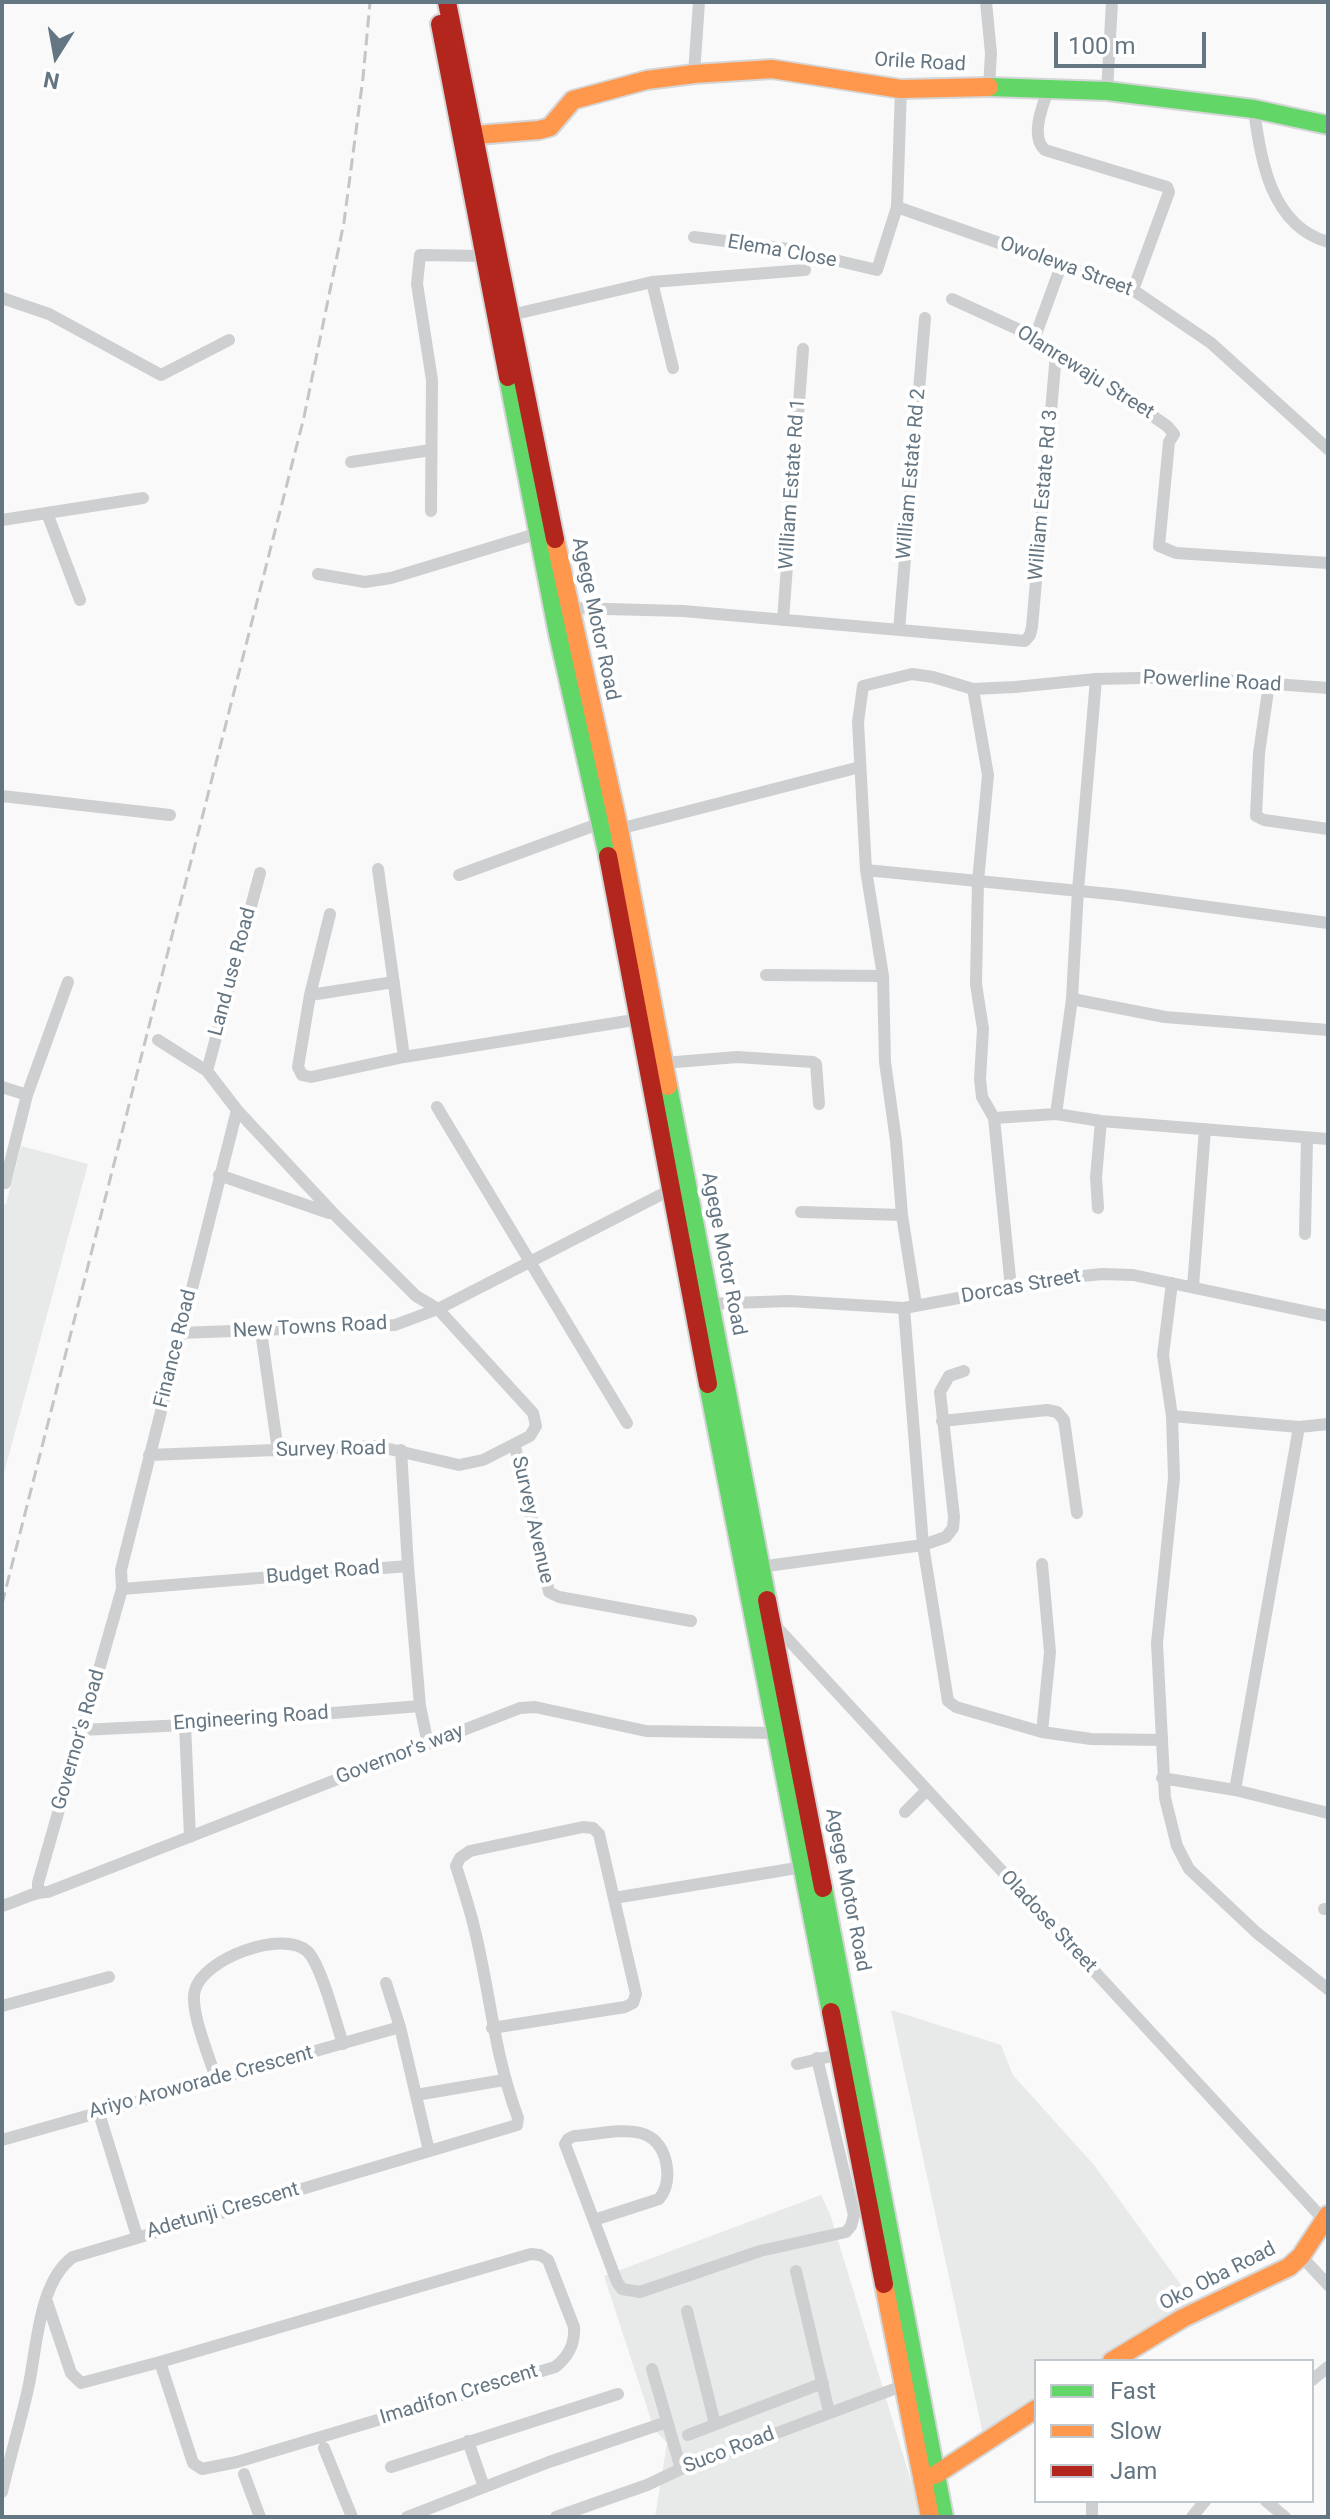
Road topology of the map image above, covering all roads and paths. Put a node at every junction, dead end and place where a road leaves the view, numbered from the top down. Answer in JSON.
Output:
{"nodes":[{"id":1,"x":436,"y":2,"type":"edge"},
{"id":2,"x":447,"y":2,"type":"edge"},
{"id":3,"x":699,"y":2,"type":"edge"},
{"id":4,"x":986,"y":2,"type":"edge"},
{"id":5,"x":1112,"y":2,"type":"edge"},
{"id":6,"x":694,"y":74,"type":"junction"},
{"id":7,"x":989,"y":87,"type":"junction"},
{"id":8,"x":901,"y":89,"type":"junction"},
{"id":9,"x":1048,"y":91,"type":"junction"},
{"id":10,"x":1107,"y":91,"type":"junction"},
{"id":11,"x":1254,"y":109,"type":"junction"},
{"id":12,"x":1328,"y":125,"type":"edge"},
{"id":13,"x":468,"y":136,"type":"junction"},
{"id":14,"x":897,"y":207,"type":"junction"},
{"id":15,"x":694,"y":237,"type":"dead end"},
{"id":16,"x":1328,"y":242,"type":"edge"},
{"id":17,"x":484,"y":256,"type":"junction"},
{"id":18,"x":1062,"y":263,"type":"junction"},
{"id":19,"x":805,"y":270,"type":"dead end"},
{"id":20,"x":652,"y":282,"type":"junction"},
{"id":21,"x":1133,"y":290,"type":"junction"},
{"id":22,"x":2,"y":298,"type":"edge"},
{"id":23,"x":952,"y":299,"type":"dead end"},
{"id":24,"x":511,"y":315,"type":"junction"},
{"id":25,"x":925,"y":318,"type":"dead end"},
{"id":26,"x":1035,"y":337,"type":"junction"},
{"id":27,"x":229,"y":340,"type":"dead end"},
{"id":28,"x":803,"y":349,"type":"dead end"},
{"id":29,"x":1056,"y":354,"type":"junction"},
{"id":30,"x":673,"y":368,"type":"dead end"},
{"id":31,"x":1328,"y":449,"type":"edge"},
{"id":32,"x":431,"y":450,"type":"junction"},
{"id":33,"x":351,"y":462,"type":"dead end"},
{"id":34,"x":143,"y":498,"type":"dead end"},
{"id":35,"x":431,"y":511,"type":"dead end"},
{"id":36,"x":47,"y":513,"type":"junction"},
{"id":37,"x":2,"y":520,"type":"edge"},
{"id":38,"x":539,"y":533,"type":"junction"},
{"id":39,"x":1328,"y":563,"type":"edge"},
{"id":40,"x":318,"y":574,"type":"dead end"},
{"id":41,"x":80,"y":600,"type":"dead end"},
{"id":42,"x":569,"y":608,"type":"junction"},
{"id":43,"x":783,"y":620,"type":"junction"},
{"id":44,"x":899,"y":630,"type":"junction"},
{"id":45,"x":1096,"y":679,"type":"junction"},
{"id":46,"x":1269,"y":684,"type":"junction"},
{"id":47,"x":1328,"y":688,"type":"edge"},
{"id":48,"x":973,"y":689,"type":"junction"},
{"id":49,"x":860,"y":767,"type":"junction"},
{"id":50,"x":2,"y":796,"type":"edge"},
{"id":51,"x":170,"y":815,"type":"dead end"},
{"id":52,"x":610,"y":826,"type":"junction"},
{"id":53,"x":1328,"y":829,"type":"edge"},
{"id":54,"x":378,"y":869,"type":"dead end"},
{"id":55,"x":866,"y":870,"type":"junction"},
{"id":56,"x":260,"y":873,"type":"dead end"},
{"id":57,"x":459,"y":875,"type":"dead end"},
{"id":58,"x":978,"y":881,"type":"junction"},
{"id":59,"x":1078,"y":890,"type":"junction"},
{"id":60,"x":330,"y":914,"type":"dead end"},
{"id":61,"x":1328,"y":923,"type":"edge"},
{"id":62,"x":635,"y":959,"type":"junction"},
{"id":63,"x":766,"y":975,"type":"dead end"},
{"id":64,"x":883,"y":976,"type":"junction"},
{"id":65,"x":68,"y":982,"type":"dead end"},
{"id":66,"x":394,"y":982,"type":"junction"},
{"id":67,"x":310,"y":995,"type":"junction"},
{"id":68,"x":1072,"y":999,"type":"junction"},
{"id":69,"x":640,"y":1019,"type":"junction"},
{"id":70,"x":1328,"y":1030,"type":"edge"},
{"id":71,"x":158,"y":1040,"type":"dead end"},
{"id":72,"x":404,"y":1057,"type":"junction"},
{"id":73,"x":664,"y":1063,"type":"junction"},
{"id":74,"x":207,"y":1071,"type":"junction"},
{"id":75,"x":2,"y":1087,"type":"edge"},
{"id":76,"x":27,"y":1095,"type":"junction"},
{"id":77,"x":819,"y":1104,"type":"dead end"},
{"id":78,"x":437,"y":1107,"type":"dead end"},
{"id":79,"x":237,"y":1110,"type":"junction"},
{"id":80,"x":1056,"y":1114,"type":"junction"},
{"id":81,"x":994,"y":1118,"type":"junction"},
{"id":82,"x":1101,"y":1121,"type":"junction"},
{"id":83,"x":1205,"y":1129,"type":"junction"},
{"id":84,"x":1307,"y":1138,"type":"junction"},
{"id":85,"x":1328,"y":1139,"type":"edge"},
{"id":86,"x":219,"y":1175,"type":"junction"},
{"id":87,"x":5,"y":1183,"type":"dead end"},
{"id":88,"x":672,"y":1189,"type":"junction"},
{"id":89,"x":1098,"y":1208,"type":"dead end"},
{"id":90,"x":801,"y":1212,"type":"dead end"},
{"id":91,"x":902,"y":1215,"type":"junction"},
{"id":92,"x":336,"y":1216,"type":"junction"},
{"id":93,"x":1305,"y":1234,"type":"dead end"},
{"id":94,"x":529,"y":1263,"type":"junction"},
{"id":95,"x":1172,"y":1283,"type":"junction"},
{"id":96,"x":1193,"y":1287,"type":"junction"},
{"id":97,"x":1011,"y":1288,"type":"junction"},
{"id":98,"x":702,"y":1304,"type":"junction"},
{"id":99,"x":910,"y":1307,"type":"junction"},
{"id":100,"x":438,"y":1309,"type":"junction"},
{"id":101,"x":1328,"y":1316,"type":"edge"},
{"id":102,"x":261,"y":1331,"type":"junction"},
{"id":103,"x":179,"y":1333,"type":"junction"},
{"id":104,"x":964,"y":1371,"type":"dead end"},
{"id":105,"x":1172,"y":1416,"type":"junction"},
{"id":106,"x":942,"y":1421,"type":"junction"},
{"id":107,"x":627,"y":1423,"type":"dead end"},
{"id":108,"x":1328,"y":1424,"type":"edge"},
{"id":109,"x":1299,"y":1427,"type":"junction"},
{"id":110,"x":515,"y":1446,"type":"junction"},
{"id":111,"x":401,"y":1450,"type":"junction"},
{"id":112,"x":278,"y":1451,"type":"junction"},
{"id":113,"x":149,"y":1455,"type":"junction"},
{"id":114,"x":1077,"y":1513,"type":"dead end"},
{"id":115,"x":923,"y":1545,"type":"junction"},
{"id":116,"x":1042,"y":1564,"type":"dead end"},
{"id":117,"x":408,"y":1566,"type":"junction"},
{"id":118,"x":759,"y":1567,"type":"junction"},
{"id":119,"x":122,"y":1589,"type":"junction"},
{"id":120,"x":691,"y":1621,"type":"dead end"},
{"id":121,"x":764,"y":1622,"type":"junction"},
{"id":122,"x":420,"y":1706,"type":"junction"},
{"id":123,"x":185,"y":1725,"type":"junction"},
{"id":124,"x":81,"y":1730,"type":"junction"},
{"id":125,"x":1042,"y":1732,"type":"junction"},
{"id":126,"x":777,"y":1733,"type":"junction"},
{"id":127,"x":1162,"y":1740,"type":"junction"},
{"id":128,"x":428,"y":1744,"type":"junction"},
{"id":129,"x":1162,"y":1778,"type":"junction"},
{"id":130,"x":1235,"y":1790,"type":"junction"},
{"id":131,"x":926,"y":1791,"type":"junction"},
{"id":132,"x":905,"y":1812,"type":"dead end"},
{"id":133,"x":1328,"y":1813,"type":"edge"},
{"id":134,"x":190,"y":1837,"type":"junction"},
{"id":135,"x":803,"y":1867,"type":"junction"},
{"id":136,"x":38,"y":1892,"type":"junction"},
{"id":137,"x":614,"y":1898,"type":"junction"},
{"id":138,"x":2,"y":1906,"type":"edge"},
{"id":139,"x":109,"y":1977,"type":"dead end"},
{"id":140,"x":386,"y":1983,"type":"dead end"},
{"id":141,"x":1328,"y":1989,"type":"edge"},
{"id":142,"x":2,"y":2006,"type":"edge"},
{"id":143,"x":400,"y":2027,"type":"junction"},
{"id":144,"x":492,"y":2028,"type":"junction"},
{"id":145,"x":343,"y":2044,"type":"junction"},
{"id":146,"x":848,"y":2052,"type":"junction"},
{"id":147,"x":817,"y":2058,"type":"junction"},
{"id":148,"x":797,"y":2064,"type":"dead end"},
{"id":149,"x":216,"y":2079,"type":"junction"},
{"id":150,"x":504,"y":2080,"type":"junction"},
{"id":151,"x":416,"y":2095,"type":"junction"},
{"id":152,"x":98,"y":2110,"type":"junction"},
{"id":153,"x":2,"y":2140,"type":"edge"},
{"id":154,"x":429,"y":2151,"type":"junction"},
{"id":155,"x":1326,"y":2217,"type":"edge"},
{"id":156,"x":594,"y":2220,"type":"junction"},
{"id":157,"x":137,"y":2236,"type":"junction"},
{"id":158,"x":1301,"y":2256,"type":"junction"},
{"id":159,"x":796,"y":2271,"type":"dead end"},
{"id":160,"x":1328,"y":2285,"type":"edge"},
{"id":161,"x":46,"y":2299,"type":"junction"},
{"id":162,"x":687,"y":2311,"type":"dead end"},
{"id":163,"x":1118,"y":2359,"type":"edge"},
{"id":164,"x":160,"y":2362,"type":"junction"},
{"id":165,"x":652,"y":2369,"type":"dead end"},
{"id":166,"x":823,"y":2383,"type":"junction"},
{"id":167,"x":902,"y":2386,"type":"junction"},
{"id":168,"x":618,"y":2394,"type":"dead end"},
{"id":169,"x":1034,"y":2410,"type":"edge"},
{"id":170,"x":829,"y":2412,"type":"junction"},
{"id":171,"x":667,"y":2422,"type":"junction"},
{"id":172,"x":715,"y":2424,"type":"junction"},
{"id":173,"x":688,"y":2435,"type":"dead end"},
{"id":174,"x":468,"y":2441,"type":"junction"},
{"id":175,"x":324,"y":2448,"type":"dead end"},
{"id":176,"x":6,"y":2454,"type":"edge"},
{"id":177,"x":391,"y":2467,"type":"dead end"},
{"id":178,"x":681,"y":2469,"type":"junction"},
{"id":179,"x":244,"y":2474,"type":"dead end"},
{"id":180,"x":935,"y":2475,"type":"junction"},
{"id":181,"x":484,"y":2487,"type":"junction"},
{"id":182,"x":2,"y":2492,"type":"edge"},
{"id":183,"x":1268,"y":2503,"type":"edge"},
{"id":184,"x":260,"y":2517,"type":"edge"},
{"id":185,"x":352,"y":2517,"type":"edge"},
{"id":186,"x":407,"y":2517,"type":"edge"},
{"id":187,"x":556,"y":2517,"type":"edge"},
{"id":188,"x":930,"y":2517,"type":"edge"},
{"id":189,"x":944,"y":2517,"type":"edge"},
{"id":190,"x":1285,"y":2517,"type":"edge"}],
"edges":[{"from":1,"to":13,"type":"main road","name":"Agege Motor Road"},
{"from":2,"to":13,"type":"main road","name":"Agege Motor Road"},
{"from":3,"to":6,"type":"street"},
{"from":4,"to":7,"type":"street"},
{"from":5,"to":10,"type":"street"},
{"from":6,"to":8,"type":"main road","name":"Orile Road"},
{"from":6,"to":13,"type":"main road","name":"Orile Road"},
{"from":7,"to":8,"type":"main road","name":"Orile Road"},
{"from":7,"to":9,"type":"main road","name":"Orile Road"},
{"from":8,"to":14,"type":"street"},
{"from":9,"to":10,"type":"main road","name":"Orile Road"},
{"from":9,"to":21,"type":"street"},
{"from":10,"to":11,"type":"main road","name":"Orile Road"},
{"from":11,"to":12,"type":"main road","name":"Orile Road"},
{"from":11,"to":16,"type":"street"},
{"from":13,"to":17,"type":"main road","name":"Agege Motor Road"},
{"from":13,"to":24,"type":"main road","name":"Agege Motor Road"},
{"from":14,"to":15,"type":"street","name":"Elema Close"},
{"from":14,"to":18,"type":"street","name":"Owolewa Street"},
{"from":17,"to":32,"type":"street"},
{"from":17,"to":38,"type":"main road","name":"Agege Motor Road"},
{"from":18,"to":21,"type":"street","name":"Owolewa Street"},
{"from":18,"to":26,"type":"street"},
{"from":19,"to":20,"type":"street"},
{"from":20,"to":24,"type":"street"},
{"from":20,"to":30,"type":"street"},
{"from":21,"to":31,"type":"street","name":"Owolewa Street"},
{"from":22,"to":27,"type":"street"},
{"from":23,"to":26,"type":"street","name":"Olanrewaju Street"},
{"from":24,"to":42,"type":"main road","name":"Agege Motor Road"},
{"from":25,"to":44,"type":"street","name":"William Estate Rd 2"},
{"from":26,"to":29,"type":"street","name":"Olanrewaju Street"},
{"from":28,"to":43,"type":"street","name":"William Estate Rd 1"},
{"from":29,"to":39,"type":"street","name":"Olanrewaju Street"},
{"from":29,"to":44,"type":"street","name":"William Estate Rd 3"},
{"from":32,"to":33,"type":"street"},
{"from":32,"to":35,"type":"street"},
{"from":34,"to":36,"type":"street"},
{"from":36,"to":37,"type":"street"},
{"from":36,"to":41,"type":"street"},
{"from":38,"to":40,"type":"street"},
{"from":38,"to":52,"type":"main road","name":"Agege Motor Road"},
{"from":42,"to":43,"type":"street"},
{"from":42,"to":52,"type":"main road","name":"Agege Motor Road"},
{"from":43,"to":44,"type":"street"},
{"from":45,"to":46,"type":"street","name":"Powerline Road"},
{"from":45,"to":48,"type":"street","name":"Powerline Road"},
{"from":45,"to":59,"type":"street"},
{"from":46,"to":47,"type":"street","name":"Powerline Road"},
{"from":46,"to":53,"type":"street"},
{"from":48,"to":49,"type":"street","name":"Powerline Road"},
{"from":48,"to":58,"type":"street"},
{"from":49,"to":52,"type":"street"},
{"from":49,"to":55,"type":"street"},
{"from":50,"to":51,"type":"street"},
{"from":52,"to":57,"type":"street"},
{"from":52,"to":62,"type":"main road","name":"Agege Motor Road"},
{"from":54,"to":66,"type":"street"},
{"from":55,"to":58,"type":"street"},
{"from":55,"to":64,"type":"street"},
{"from":56,"to":74,"type":"street","name":"Land use Road"},
{"from":58,"to":59,"type":"street"},
{"from":58,"to":81,"type":"street"},
{"from":59,"to":61,"type":"street"},
{"from":59,"to":68,"type":"street"},
{"from":60,"to":67,"type":"street"},
{"from":62,"to":69,"type":"main road","name":"Agege Motor Road"},
{"from":62,"to":73,"type":"main road","name":"Agege Motor Road"},
{"from":63,"to":64,"type":"street"},
{"from":64,"to":91,"type":"street"},
{"from":65,"to":76,"type":"street"},
{"from":66,"to":67,"type":"street"},
{"from":66,"to":72,"type":"street"},
{"from":67,"to":72,"type":"street"},
{"from":68,"to":70,"type":"street"},
{"from":68,"to":80,"type":"street"},
{"from":69,"to":72,"type":"street"},
{"from":69,"to":88,"type":"main road","name":"Agege Motor Road"},
{"from":71,"to":74,"type":"street"},
{"from":73,"to":77,"type":"street"},
{"from":73,"to":98,"type":"main road","name":"Agege Motor Road"},
{"from":74,"to":79,"type":"street"},
{"from":75,"to":76,"type":"street"},
{"from":76,"to":87,"type":"street"},
{"from":78,"to":94,"type":"street"},
{"from":79,"to":86,"type":"street","name":"Finance Road"},
{"from":79,"to":92,"type":"street"},
{"from":80,"to":81,"type":"street"},
{"from":80,"to":82,"type":"street"},
{"from":81,"to":97,"type":"street"},
{"from":82,"to":83,"type":"street"},
{"from":82,"to":89,"type":"street"},
{"from":83,"to":84,"type":"street"},
{"from":83,"to":96,"type":"street"},
{"from":84,"to":85,"type":"street"},
{"from":84,"to":93,"type":"street"},
{"from":86,"to":92,"type":"street"},
{"from":86,"to":103,"type":"street","name":"Finance Road"},
{"from":88,"to":94,"type":"street","name":"New Towns Road"},
{"from":88,"to":98,"type":"main road","name":"Agege Motor Road"},
{"from":90,"to":91,"type":"street"},
{"from":91,"to":99,"type":"street"},
{"from":92,"to":100,"type":"street"},
{"from":94,"to":100,"type":"street","name":"New Towns Road"},
{"from":94,"to":107,"type":"street"},
{"from":95,"to":96,"type":"street","name":"Dorcas Street"},
{"from":95,"to":97,"type":"street","name":"Dorcas Street"},
{"from":95,"to":105,"type":"street"},
{"from":96,"to":101,"type":"street","name":"Dorcas Street"},
{"from":97,"to":99,"type":"street","name":"Dorcas Street"},
{"from":98,"to":99,"type":"street","name":"Dorcas Street"},
{"from":98,"to":118,"type":"main road","name":"Agege Motor Road"},
{"from":98,"to":121,"type":"main road","name":"Agege Motor Road"},
{"from":99,"to":115,"type":"street"},
{"from":100,"to":102,"type":"street","name":"New Towns Road"},
{"from":100,"to":110,"type":"street"},
{"from":102,"to":103,"type":"street","name":"New Towns Road"},
{"from":102,"to":112,"type":"street"},
{"from":103,"to":113,"type":"street","name":"Finance Road"},
{"from":104,"to":106,"type":"street"},
{"from":105,"to":109,"type":"street"},
{"from":105,"to":127,"type":"street"},
{"from":106,"to":114,"type":"street"},
{"from":106,"to":115,"type":"street"},
{"from":108,"to":109,"type":"street"},
{"from":109,"to":130,"type":"street"},
{"from":110,"to":111,"type":"street","name":"Survey Road"},
{"from":110,"to":120,"type":"street","name":"Survey Avenue"},
{"from":111,"to":112,"type":"street","name":"Survey Road"},
{"from":111,"to":117,"type":"street","name":"Budget Road"},
{"from":112,"to":113,"type":"street","name":"Survey Road"},
{"from":113,"to":119,"type":"street","name":"Finance Road"},
{"from":115,"to":118,"type":"street"},
{"from":115,"to":125,"type":"street"},
{"from":116,"to":125,"type":"street"},
{"from":117,"to":119,"type":"street","name":"Budget Road"},
{"from":117,"to":122,"type":"street"},
{"from":118,"to":121,"type":"main road","name":"Agege Motor Road"},
{"from":119,"to":124,"type":"street","name":"Governor's Road"},
{"from":121,"to":126,"type":"main road","name":"Agege Motor Road"},
{"from":121,"to":131,"type":"street","name":"Oladose Street"},
{"from":121,"to":146,"type":"main road","name":"Agege Motor Road"},
{"from":122,"to":123,"type":"street","name":"Engineering Road"},
{"from":122,"to":128,"type":"street"},
{"from":123,"to":124,"type":"street","name":"Engineering Road"},
{"from":123,"to":134,"type":"street"},
{"from":124,"to":136,"type":"street","name":"Governor's Road"},
{"from":125,"to":127,"type":"street"},
{"from":126,"to":128,"type":"street","name":"Governor's way"},
{"from":126,"to":135,"type":"main road","name":"Agege Motor Road"},
{"from":127,"to":129,"type":"street"},
{"from":128,"to":134,"type":"street","name":"Governor's way"},
{"from":129,"to":130,"type":"street"},
{"from":129,"to":141,"type":"street"},
{"from":130,"to":133,"type":"street"},
{"from":131,"to":132,"type":"street"},
{"from":131,"to":155,"type":"street","name":"Oladose Street"},
{"from":134,"to":136,"type":"street","name":"Governor's way"},
{"from":135,"to":137,"type":"street"},
{"from":135,"to":146,"type":"main road","name":"Agege Motor Road"},
{"from":136,"to":138,"type":"street","name":"Governor's way"},
{"from":137,"to":144,"type":"street","name":"Adetunji Crescent"},
{"from":137,"to":144,"type":"street","name":"Adetunji Crescent"},
{"from":139,"to":142,"type":"street"},
{"from":140,"to":143,"type":"street"},
{"from":143,"to":145,"type":"street","name":"Ariyo Aroworade Crescent"},
{"from":143,"to":151,"type":"street"},
{"from":144,"to":150,"type":"street","name":"Adetunji Crescent"},
{"from":145,"to":149,"type":"street","name":"Ariyo Aroworade Crescent"},
{"from":145,"to":149,"type":"street"},
{"from":146,"to":147,"type":"street"},
{"from":146,"to":167,"type":"main road","name":"Agege Motor Road"},
{"from":146,"to":180,"type":"main road","name":"Agege Motor Road"},
{"from":147,"to":148,"type":"street"},
{"from":147,"to":156,"type":"street"},
{"from":149,"to":152,"type":"street","name":"Ariyo Aroworade Crescent"},
{"from":150,"to":151,"type":"street"},
{"from":150,"to":154,"type":"street","name":"Adetunji Crescent"},
{"from":151,"to":154,"type":"street"},
{"from":152,"to":153,"type":"street","name":"Ariyo Aroworade Crescent"},
{"from":152,"to":157,"type":"street"},
{"from":154,"to":157,"type":"street","name":"Adetunji Crescent"},
{"from":155,"to":158,"type":"main road","name":"Oko Oba Road"},
{"from":156,"to":156,"type":"street"},
{"from":157,"to":161,"type":"street","name":"Adetunji Crescent"},
{"from":158,"to":160,"type":"street"},
{"from":158,"to":163,"type":"main road","name":"Oko Oba Road"},
{"from":159,"to":166,"type":"street"},
{"from":161,"to":164,"type":"street","name":"Imadifon Crescent"},
{"from":161,"to":176,"type":"street","name":"Adetunji Crescent"},
{"from":162,"to":172,"type":"street"},
{"from":164,"to":164,"type":"street","name":"Imadifon Crescent"},
{"from":165,"to":171,"type":"street"},
{"from":166,"to":170,"type":"street"},
{"from":166,"to":172,"type":"street"},
{"from":167,"to":170,"type":"street","name":"Suco Road"},
{"from":167,"to":188,"type":"main road","name":"Agege Motor Road"},
{"from":168,"to":174,"type":"street"},
{"from":169,"to":180,"type":"main road"},
{"from":170,"to":178,"type":"street","name":"Suco Road"},
{"from":171,"to":178,"type":"street"},
{"from":171,"to":181,"type":"street"},
{"from":172,"to":173,"type":"street"},
{"from":174,"to":177,"type":"street"},
{"from":174,"to":181,"type":"street"},
{"from":175,"to":185,"type":"street"},
{"from":176,"to":182,"type":"street","name":"Adetunji Crescent"},
{"from":178,"to":187,"type":"street","name":"Suco Road"},
{"from":179,"to":184,"type":"street"},
{"from":180,"to":189,"type":"main road","name":"Agege Motor Road"},
{"from":181,"to":186,"type":"street"},
{"from":183,"to":190,"type":"street"}]}
